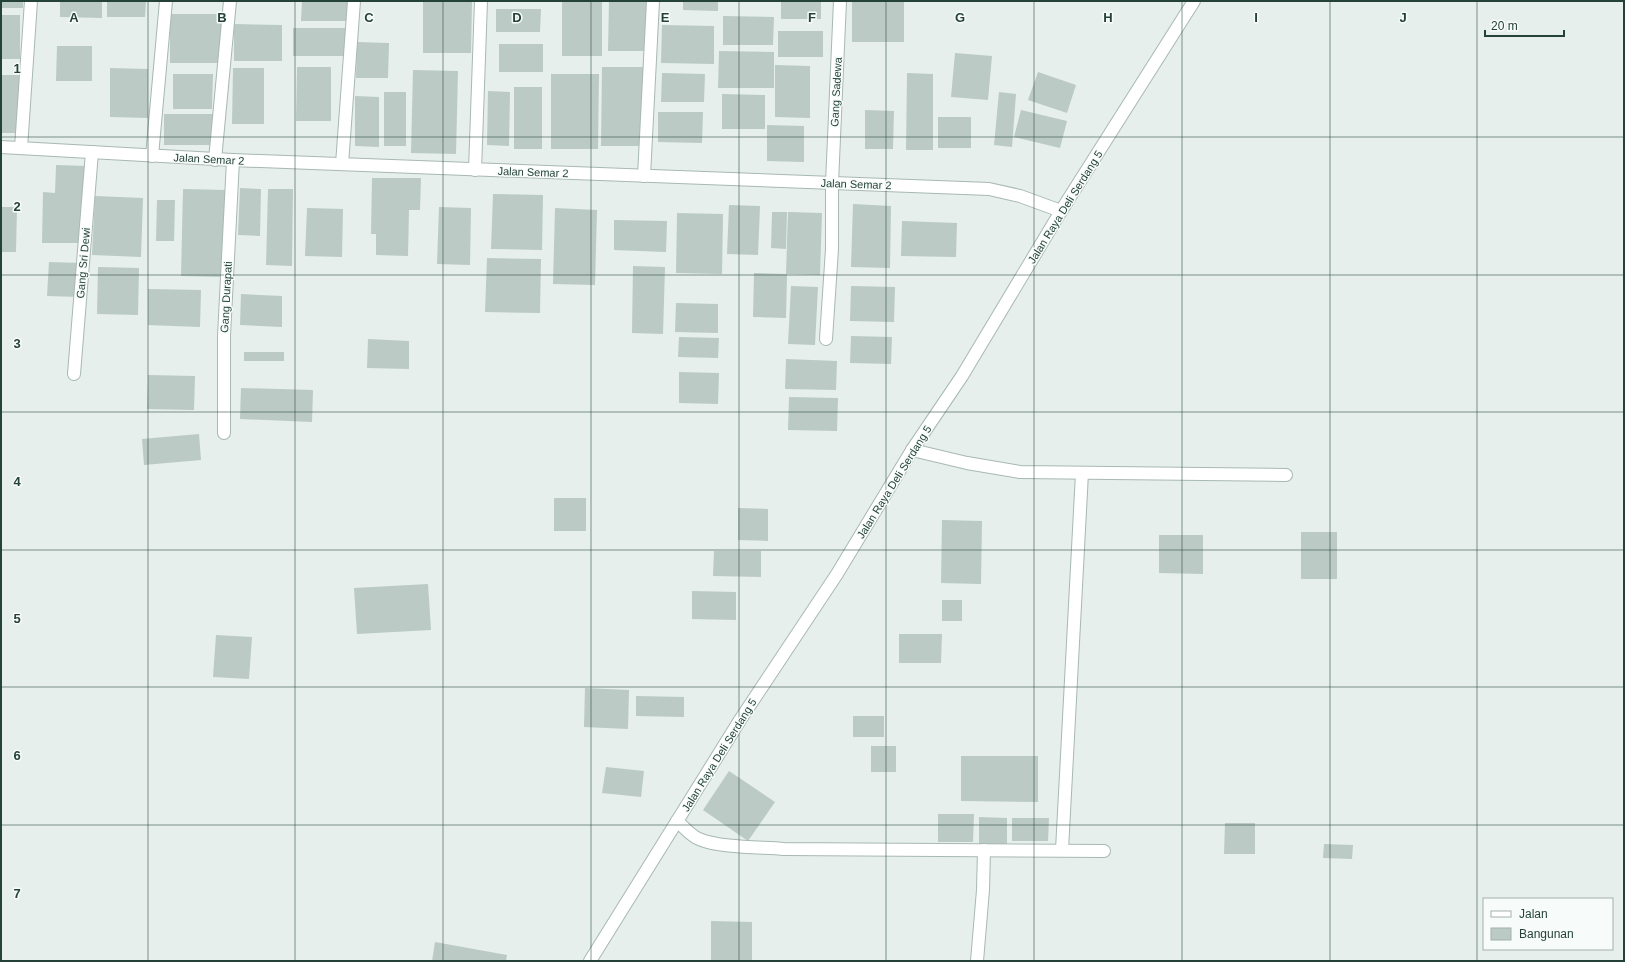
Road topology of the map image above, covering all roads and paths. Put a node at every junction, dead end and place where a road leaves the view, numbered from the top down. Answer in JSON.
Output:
{"nodes":[{"id":1,"x":31,"y":1,"type":"edge"},
{"id":2,"x":166,"y":1,"type":"edge"},
{"id":3,"x":230,"y":1,"type":"edge"},
{"id":4,"x":354,"y":1,"type":"edge"},
{"id":5,"x":481,"y":1,"type":"edge"},
{"id":6,"x":653,"y":1,"type":"edge"},
{"id":7,"x":840,"y":1,"type":"edge"},
{"id":8,"x":1194,"y":1,"type":"edge"},
{"id":9,"x":1,"y":147,"type":"edge"},
{"id":10,"x":22,"y":148,"type":"junction"},
{"id":11,"x":92,"y":152,"type":"junction"},
{"id":12,"x":152,"y":156,"type":"junction"},
{"id":13,"x":215,"y":160,"type":"junction"},
{"id":14,"x":233,"y":160,"type":"junction"},
{"id":15,"x":342,"y":164,"type":"junction"},
{"id":16,"x":475,"y":170,"type":"junction"},
{"id":17,"x":644,"y":176,"type":"junction"},
{"id":18,"x":832,"y":183,"type":"junction"},
{"id":19,"x":1058,"y":209,"type":"junction"},
{"id":20,"x":826,"y":339,"type":"dead end"},
{"id":21,"x":74,"y":374,"type":"dead end"},
{"id":22,"x":224,"y":433,"type":"dead end"},
{"id":23,"x":912,"y":450,"type":"junction"},
{"id":24,"x":1082,"y":473,"type":"junction"},
{"id":25,"x":1286,"y":475,"type":"dead end"},
{"id":26,"x":677,"y":821,"type":"junction"},
{"id":27,"x":984,"y":850,"type":"junction"},
{"id":28,"x":1062,"y":850,"type":"junction"},
{"id":29,"x":1104,"y":851,"type":"dead end"},
{"id":30,"x":590,"y":961,"type":"edge"},
{"id":31,"x":977,"y":961,"type":"edge"}],
"edges":[{"from":1,"to":10,"type":"street"},
{"from":2,"to":12,"type":"street"},
{"from":3,"to":13,"type":"street"},
{"from":4,"to":15,"type":"street"},
{"from":5,"to":16,"type":"street"},
{"from":6,"to":17,"type":"street"},
{"from":7,"to":18,"type":"street","name":"Gang Sadewa"},
{"from":8,"to":19,"type":"street","name":"Jalan Raya Deli Serdang 5"},
{"from":9,"to":10,"type":"street","name":"Jalan Semar 2"},
{"from":10,"to":11,"type":"street","name":"Jalan Semar 2"},
{"from":11,"to":12,"type":"street","name":"Jalan Semar 2"},
{"from":11,"to":21,"type":"street","name":"Gang Sri Dewi"},
{"from":12,"to":13,"type":"street","name":"Jalan Semar 2"},
{"from":13,"to":14,"type":"street","name":"Jalan Semar 2"},
{"from":14,"to":15,"type":"street","name":"Jalan Semar 2"},
{"from":14,"to":22,"type":"street","name":"Gang Durapati"},
{"from":15,"to":16,"type":"street","name":"Jalan Semar 2"},
{"from":16,"to":17,"type":"street","name":"Jalan Semar 2"},
{"from":17,"to":18,"type":"street","name":"Jalan Semar 2"},
{"from":18,"to":19,"type":"street","name":"Jalan Semar 2"},
{"from":18,"to":20,"type":"street","name":"Gang Sadewa"},
{"from":19,"to":23,"type":"street","name":"Jalan Raya Deli Serdang 5"},
{"from":23,"to":24,"type":"street"},
{"from":23,"to":26,"type":"street","name":"Jalan Raya Deli Serdang 5"},
{"from":24,"to":25,"type":"street"},
{"from":24,"to":28,"type":"street"},
{"from":26,"to":27,"type":"street"},
{"from":26,"to":30,"type":"street","name":"Jalan Raya Deli Serdang 5"},
{"from":27,"to":28,"type":"street"},
{"from":27,"to":31,"type":"street"},
{"from":28,"to":29,"type":"street"}]}
